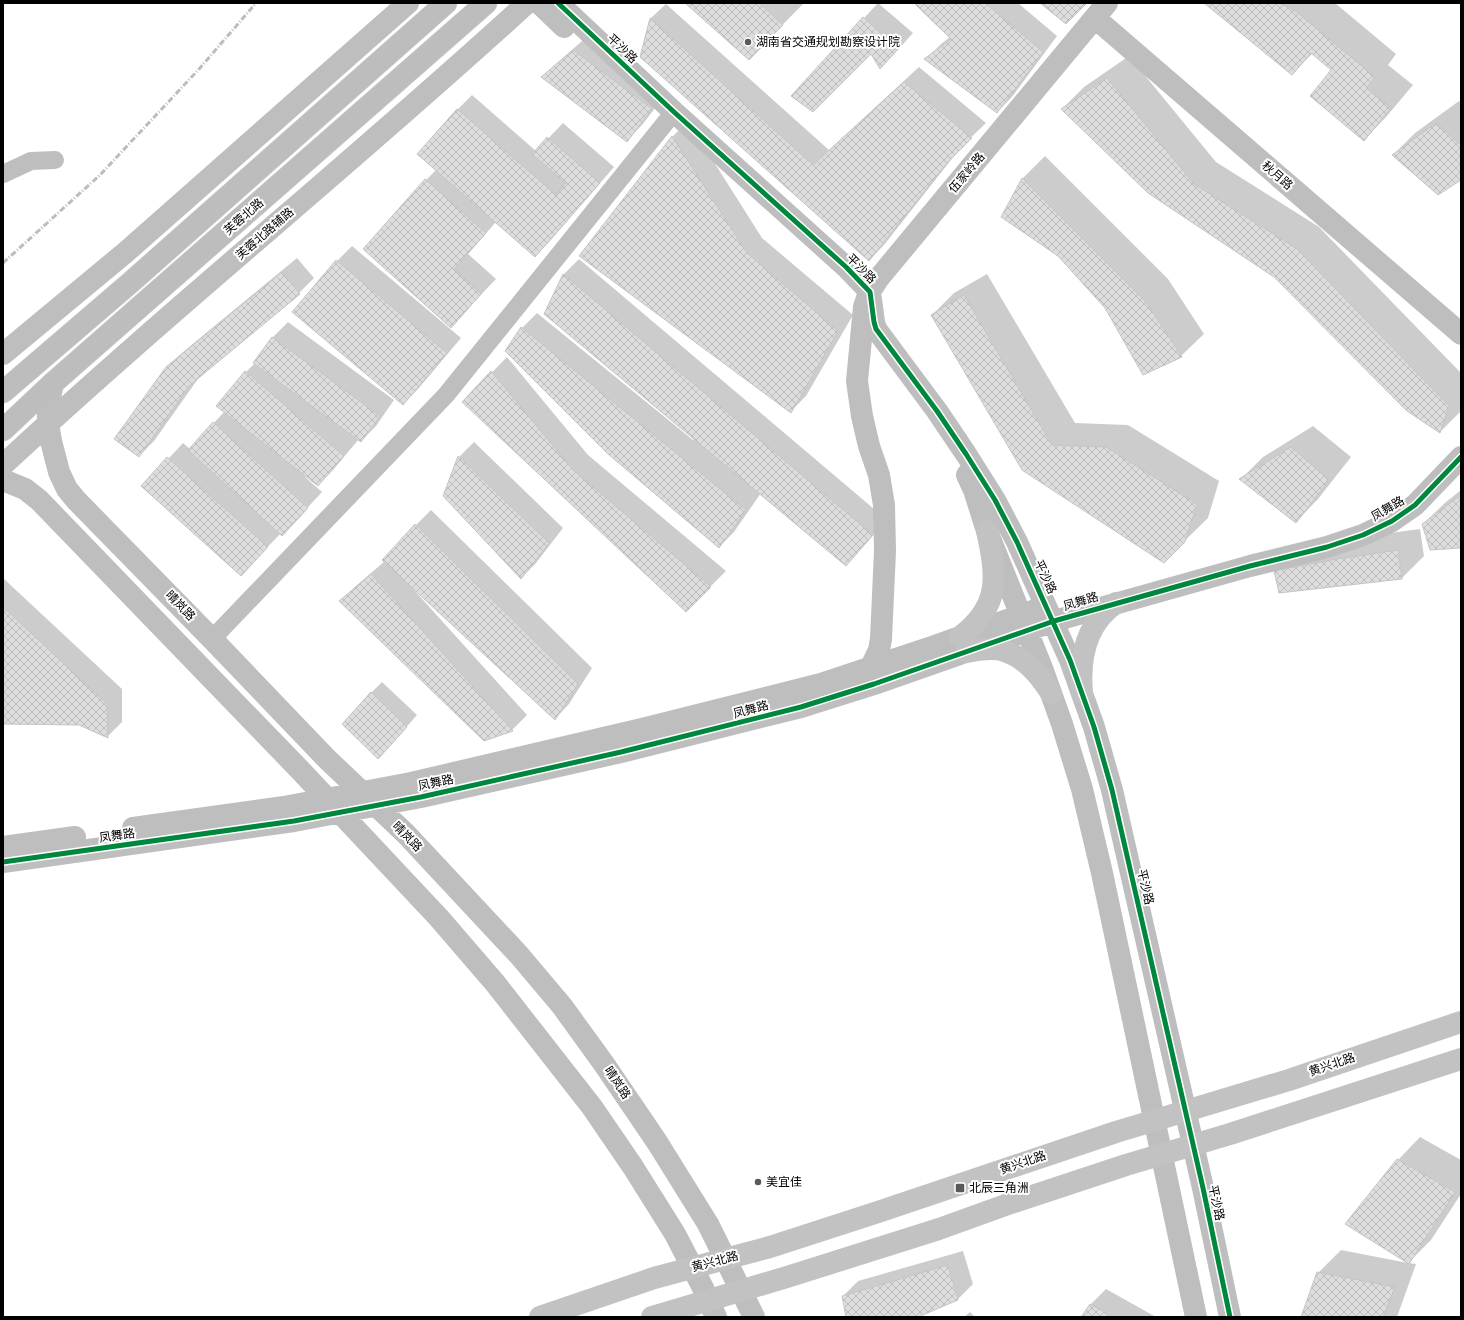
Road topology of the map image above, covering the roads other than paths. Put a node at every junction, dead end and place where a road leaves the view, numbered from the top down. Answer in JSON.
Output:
{"nodes":[{"id":1,"x":408,"y":3,"type":"edge"},
{"id":2,"x":446,"y":3,"type":"edge"},
{"id":3,"x":486,"y":3,"type":"edge"},
{"id":4,"x":528,"y":3,"type":"edge"},
{"id":5,"x":539,"y":3,"type":"edge"},
{"id":6,"x":558,"y":3,"type":"edge"},
{"id":7,"x":1101,"y":10,"type":"edge"},
{"id":8,"x":671,"y":116,"type":"junction"},
{"id":9,"x":55,"y":160,"type":"dead end"},
{"id":10,"x":3,"y":174,"type":"edge"},
{"id":11,"x":268,"y":196,"type":"junction"},
{"id":12,"x":285,"y":217,"type":"junction"},
{"id":13,"x":870,"y":292,"type":"junction"},
{"id":14,"x":863,"y":314,"type":"junction"},
{"id":15,"x":1461,"y":316,"type":"edge"},
{"id":16,"x":1461,"y":334,"type":"edge"},
{"id":17,"x":3,"y":354,"type":"edge"},
{"id":18,"x":53,"y":384,"type":"junction"},
{"id":19,"x":3,"y":392,"type":"edge"},
{"id":20,"x":48,"y":423,"type":"junction"},
{"id":21,"x":3,"y":430,"type":"edge"},
{"id":22,"x":1461,"y":457,"type":"edge"},
{"id":23,"x":3,"y":464,"type":"edge"},
{"id":24,"x":3,"y":480,"type":"edge"},
{"id":25,"x":988,"y":531,"type":"junction"},
{"id":26,"x":1116,"y":603,"type":"junction"},
{"id":27,"x":1051,"y":613,"type":"junction"},
{"id":28,"x":1024,"y":622,"type":"junction"},
{"id":29,"x":212,"y":639,"type":"junction"},
{"id":30,"x":963,"y":644,"type":"junction"},
{"id":31,"x":871,"y":667,"type":"junction"},
{"id":32,"x":1051,"y":693,"type":"junction"},
{"id":33,"x":1082,"y":693,"type":"junction"},
{"id":34,"x":369,"y":799,"type":"junction"},
{"id":35,"x":333,"y":806,"type":"junction"},
{"id":36,"x":3,"y":847,"type":"edge"},
{"id":37,"x":3,"y":862,"type":"edge"},
{"id":38,"x":1461,"y":1022,"type":"edge"},
{"id":39,"x":1461,"y":1059,"type":"edge"},
{"id":40,"x":1185,"y":1111,"type":"junction"},
{"id":41,"x":1155,"y":1120,"type":"junction"},
{"id":42,"x":1193,"y":1145,"type":"junction"},
{"id":43,"x":1162,"y":1154,"type":"junction"},
{"id":44,"x":725,"y":1259,"type":"junction"},
{"id":45,"x":692,"y":1268,"type":"junction"},
{"id":46,"x":741,"y":1290,"type":"junction"},
{"id":47,"x":712,"y":1308,"type":"edge"},
{"id":48,"x":540,"y":1317,"type":"edge"},
{"id":49,"x":652,"y":1317,"type":"edge"},
{"id":50,"x":754,"y":1317,"type":"edge"},
{"id":51,"x":1196,"y":1317,"type":"edge"},
{"id":52,"x":1230,"y":1317,"type":"edge"}],
"edges":[{"from":1,"to":17,"type":"street"},
{"from":2,"to":19,"type":"main road"},
{"from":3,"to":11,"type":"main road","name":"芙蓉北路"},
{"from":4,"to":12,"type":"street","name":"芙蓉北路辅路"},
{"from":5,"to":8,"type":"street","name":"平沙路"},
{"from":6,"to":8,"type":"street","name":"平沙路"},
{"from":7,"to":13,"type":"street","name":"伍家岭路"},
{"from":7,"to":15,"type":"street","name":"秋月路"},
{"from":7,"to":16,"type":"street","name":"秋月路"},
{"from":8,"to":13,"type":"street","name":"平沙路"},
{"from":8,"to":14,"type":"street","name":"平沙路"},
{"from":8,"to":29,"type":"street"},
{"from":9,"to":10,"type":"street"},
{"from":11,"to":12,"type":"street"},
{"from":11,"to":18,"type":"main road","name":"芙蓉北路"},
{"from":12,"to":20,"type":"street","name":"芙蓉北路辅路"},
{"from":13,"to":14,"type":"street","name":"伍家岭路"},
{"from":13,"to":27,"type":"street","name":"平沙路"},
{"from":14,"to":25,"type":"street","name":"平沙路"},
{"from":14,"to":31,"type":"street","name":"伍家岭路"},
{"from":18,"to":20,"type":"street","name":"晴岚路"},
{"from":18,"to":21,"type":"main road","name":"芙蓉北路"},
{"from":20,"to":23,"type":"street","name":"芙蓉北路辅路"},
{"from":20,"to":29,"type":"street","name":"晴岚路"},
{"from":22,"to":26,"type":"street","name":"凤舞路"},
{"from":24,"to":35,"type":"street"},
{"from":25,"to":28,"type":"street","name":"平沙路"},
{"from":25,"to":30,"type":"main road"},
{"from":26,"to":27,"type":"street","name":"凤舞路"},
{"from":26,"to":33,"type":"main road"},
{"from":27,"to":28,"type":"street","name":"凤舞路"},
{"from":27,"to":33,"type":"street","name":"平沙路"},
{"from":28,"to":30,"type":"street","name":"凤舞路"},
{"from":28,"to":32,"type":"street","name":"平沙路"},
{"from":29,"to":34,"type":"street","name":"晴岚路"},
{"from":30,"to":31,"type":"street","name":"凤舞路"},
{"from":30,"to":32,"type":"main road"},
{"from":30,"to":34,"type":"street","name":"凤舞路"},
{"from":31,"to":34,"type":"street","name":"凤舞路"},
{"from":32,"to":41,"type":"street","name":"平沙路"},
{"from":33,"to":40,"type":"street","name":"平沙路"},
{"from":34,"to":35,"type":"street","name":"凤舞路"},
{"from":34,"to":44,"type":"street","name":"晴岚路"},
{"from":35,"to":36,"type":"street","name":"凤舞路"},
{"from":35,"to":37,"type":"street","name":"凤舞路"},
{"from":35,"to":45,"type":"street"},
{"from":38,"to":40,"type":"main road","name":"黄兴北路"},
{"from":39,"to":42,"type":"main road"},
{"from":40,"to":41,"type":"main road","name":"黄兴北路"},
{"from":40,"to":42,"type":"street","name":"平沙路"},
{"from":41,"to":43,"type":"street","name":"平沙路"},
{"from":41,"to":44,"type":"main road","name":"黄兴北路"},
{"from":42,"to":43,"type":"main road"},
{"from":42,"to":52,"type":"street","name":"平沙路"},
{"from":43,"to":46,"type":"main road"},
{"from":43,"to":51,"type":"street","name":"平沙路"},
{"from":44,"to":45,"type":"main road","name":"黄兴北路"},
{"from":44,"to":46,"type":"street","name":"晴岚路"},
{"from":45,"to":47,"type":"street"},
{"from":45,"to":48,"type":"main road","name":"黄兴北路"},
{"from":46,"to":47,"type":"main road"},
{"from":46,"to":50,"type":"street","name":"晴岚路"},
{"from":47,"to":49,"type":"main road"}]}
